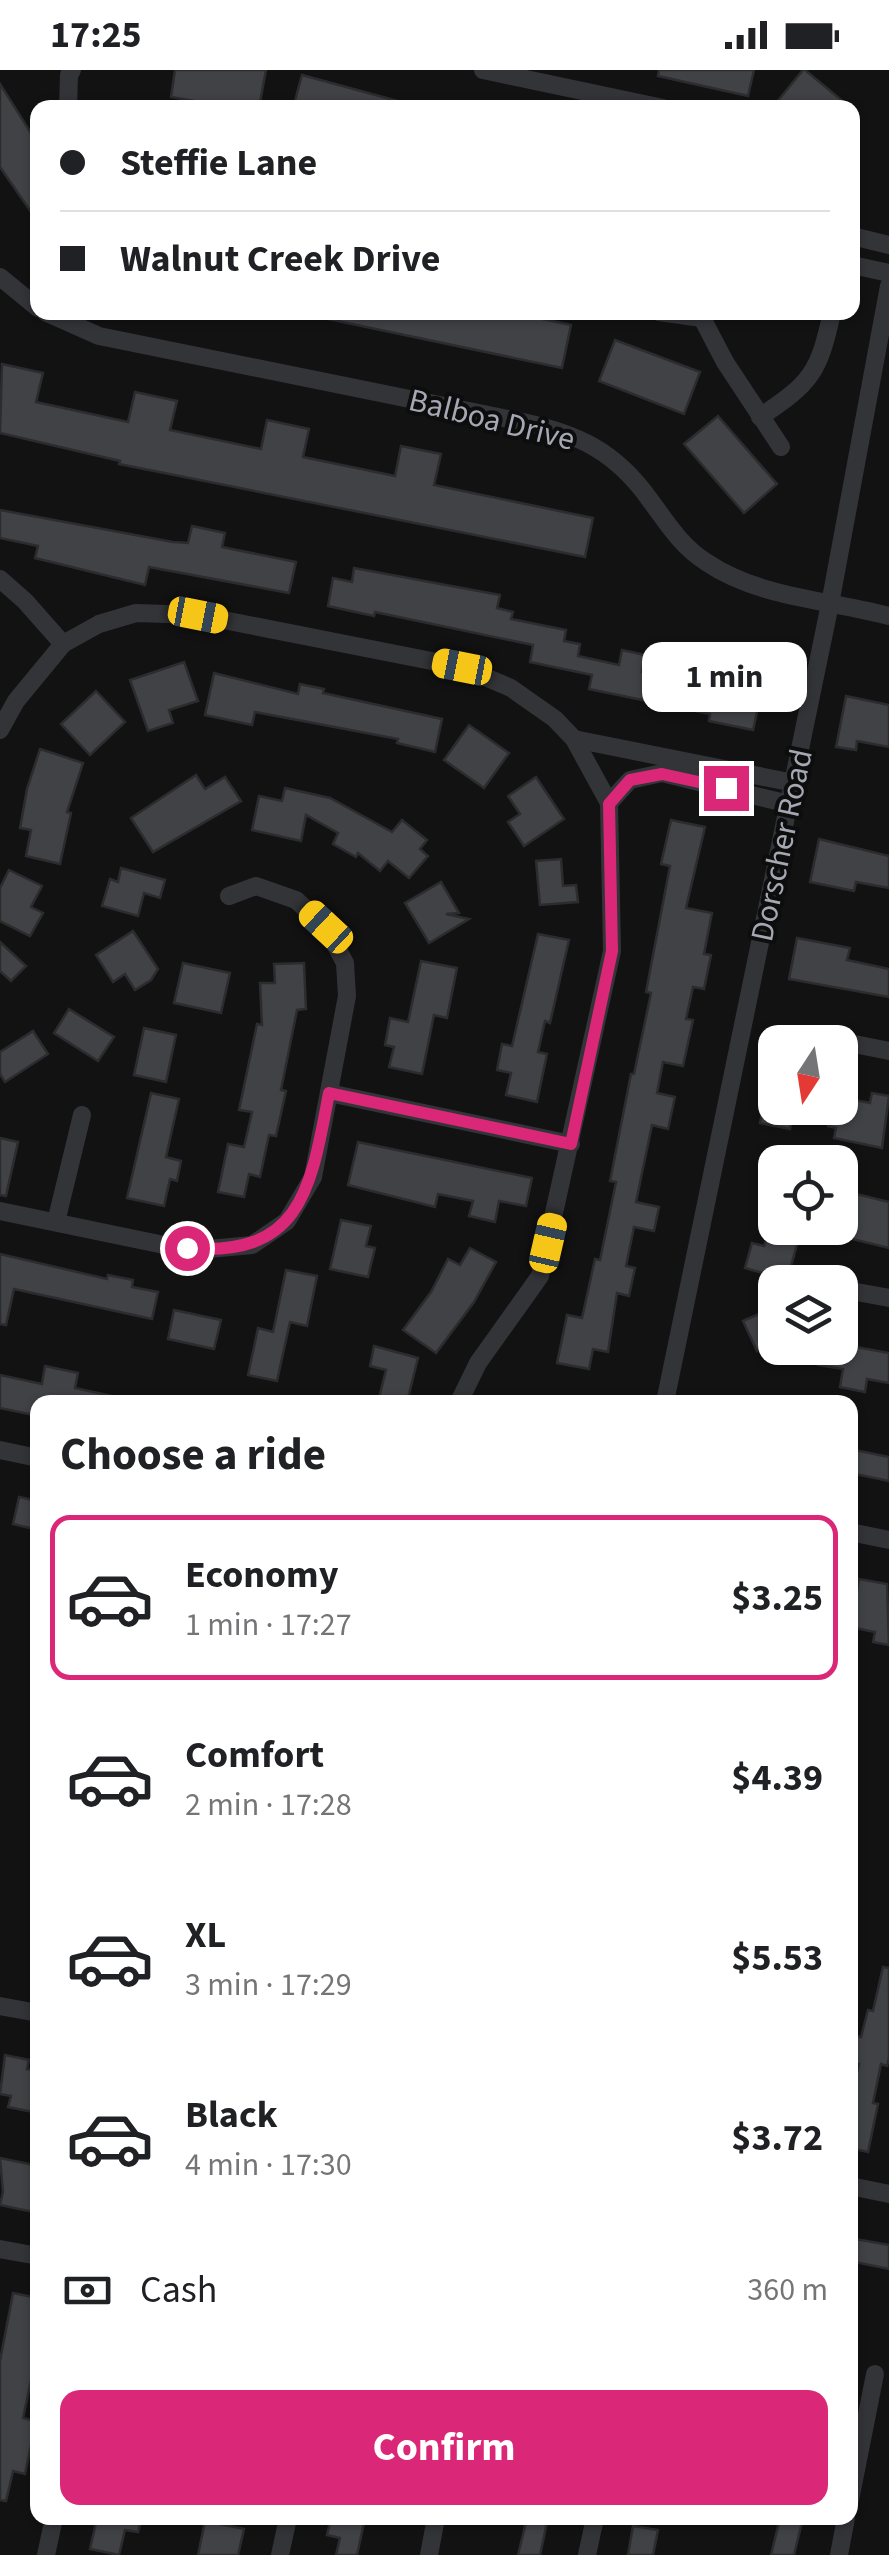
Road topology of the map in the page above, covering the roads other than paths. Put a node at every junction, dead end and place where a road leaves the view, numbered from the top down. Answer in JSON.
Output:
{"nodes":[{"id":1,"x":72,"y":70,"type":"edge"},
{"id":2,"x":483,"y":70,"type":"edge"},
{"id":3,"x":68,"y":100,"type":"edge"},
{"id":4,"x":625,"y":100,"type":"edge"},
{"id":5,"x":860,"y":238,"type":"edge"},
{"id":6,"x":889,"y":244,"type":"edge"},
{"id":7,"x":860,"y":267,"type":"edge"},
{"id":8,"x":889,"y":272,"type":"edge"},
{"id":9,"x":0,"y":277,"type":"edge"},
{"id":10,"x":889,"y":286,"type":"edge"},
{"id":11,"x":30,"y":301,"type":"edge"},
{"id":12,"x":63,"y":320,"type":"edge"},
{"id":13,"x":706,"y":320,"type":"edge"},
{"id":14,"x":830,"y":320,"type":"edge"},
{"id":15,"x":760,"y":417,"type":"junction"},
{"id":16,"x":780,"y":447,"type":"dead end"},
{"id":17,"x":0,"y":580,"type":"edge"},
{"id":18,"x":830,"y":604,"type":"junction"},
{"id":19,"x":889,"y":616,"type":"edge"},
{"id":20,"x":62,"y":644,"type":"junction"},
{"id":21,"x":0,"y":730,"type":"edge"},
{"id":22,"x":574,"y":739,"type":"junction"},
{"id":23,"x":794,"y":782,"type":"junction"},
{"id":24,"x":609,"y":804,"type":"junction"},
{"id":25,"x":789,"y":804,"type":"junction"},
{"id":26,"x":229,"y":896,"type":"dead end"},
{"id":27,"x":858,"y":1045,"type":"edge"},
{"id":28,"x":889,"y":1051,"type":"edge"},
{"id":29,"x":329,"y":1093,"type":"junction"},
{"id":30,"x":82,"y":1115,"type":"dead end"},
{"id":31,"x":571,"y":1144,"type":"junction"},
{"id":32,"x":0,"y":1211,"type":"edge"},
{"id":33,"x":56,"y":1222,"type":"junction"},
{"id":34,"x":858,"y":1292,"type":"edge"},
{"id":35,"x":889,"y":1298,"type":"edge"},
{"id":36,"x":462,"y":1395,"type":"edge"},
{"id":37,"x":666,"y":1395,"type":"edge"},
{"id":38,"x":0,"y":1450,"type":"edge"},
{"id":39,"x":30,"y":1456,"type":"edge"},
{"id":40,"x":858,"y":1534,"type":"edge"},
{"id":41,"x":889,"y":1540,"type":"edge"},
{"id":42,"x":0,"y":2006,"type":"edge"},
{"id":43,"x":30,"y":2012,"type":"edge"},
{"id":44,"x":858,"y":2188,"type":"edge"},
{"id":45,"x":889,"y":2194,"type":"edge"},
{"id":46,"x":0,"y":2249,"type":"edge"},
{"id":47,"x":30,"y":2255,"type":"edge"},
{"id":48,"x":875,"y":2374,"type":"dead end"},
{"id":49,"x":858,"y":2460,"type":"edge"},
{"id":50,"x":52,"y":2525,"type":"edge"},
{"id":51,"x":286,"y":2525,"type":"edge"},
{"id":52,"x":435,"y":2525,"type":"edge"},
{"id":53,"x":593,"y":2525,"type":"edge"},
{"id":54,"x":845,"y":2525,"type":"edge"},
{"id":55,"x":46,"y":2555,"type":"edge"},
{"id":56,"x":280,"y":2555,"type":"edge"},
{"id":57,"x":429,"y":2555,"type":"edge"},
{"id":58,"x":587,"y":2555,"type":"edge"},
{"id":59,"x":839,"y":2555,"type":"edge"}],
"edges":[{"from":1,"to":3,"type":"street"},
{"from":2,"to":4,"type":"street"},
{"from":5,"to":6,"type":"street"},
{"from":7,"to":8,"type":"street"},
{"from":9,"to":11,"type":"street"},
{"from":10,"to":18,"type":"street","name":"Dorscher Road"},
{"from":12,"to":18,"type":"street","name":"Balboa Drive"},
{"from":13,"to":15,"type":"street"},
{"from":14,"to":15,"type":"street"},
{"from":15,"to":16,"type":"street"},
{"from":17,"to":20,"type":"street"},
{"from":18,"to":19,"type":"street","name":"Balboa Drive"},
{"from":18,"to":23,"type":"street","name":"Dorscher Road"},
{"from":20,"to":21,"type":"street"},
{"from":20,"to":22,"type":"street"},
{"from":22,"to":23,"type":"street"},
{"from":22,"to":24,"type":"street"},
{"from":23,"to":25,"type":"street","name":"Dorscher Road"},
{"from":24,"to":25,"type":"street"},
{"from":24,"to":31,"type":"street"},
{"from":25,"to":37,"type":"street","name":"Dorscher Road"},
{"from":26,"to":29,"type":"street"},
{"from":27,"to":28,"type":"street"},
{"from":29,"to":31,"type":"street"},
{"from":29,"to":33,"type":"street"},
{"from":30,"to":33,"type":"street"},
{"from":31,"to":36,"type":"street"},
{"from":32,"to":33,"type":"street"},
{"from":34,"to":35,"type":"street"},
{"from":38,"to":39,"type":"street"},
{"from":40,"to":41,"type":"street"},
{"from":42,"to":43,"type":"street"},
{"from":44,"to":45,"type":"street"},
{"from":46,"to":47,"type":"street"},
{"from":48,"to":49,"type":"street"},
{"from":50,"to":55,"type":"street"},
{"from":51,"to":56,"type":"street"},
{"from":52,"to":57,"type":"street"},
{"from":53,"to":58,"type":"street"},
{"from":54,"to":59,"type":"street"}]}
